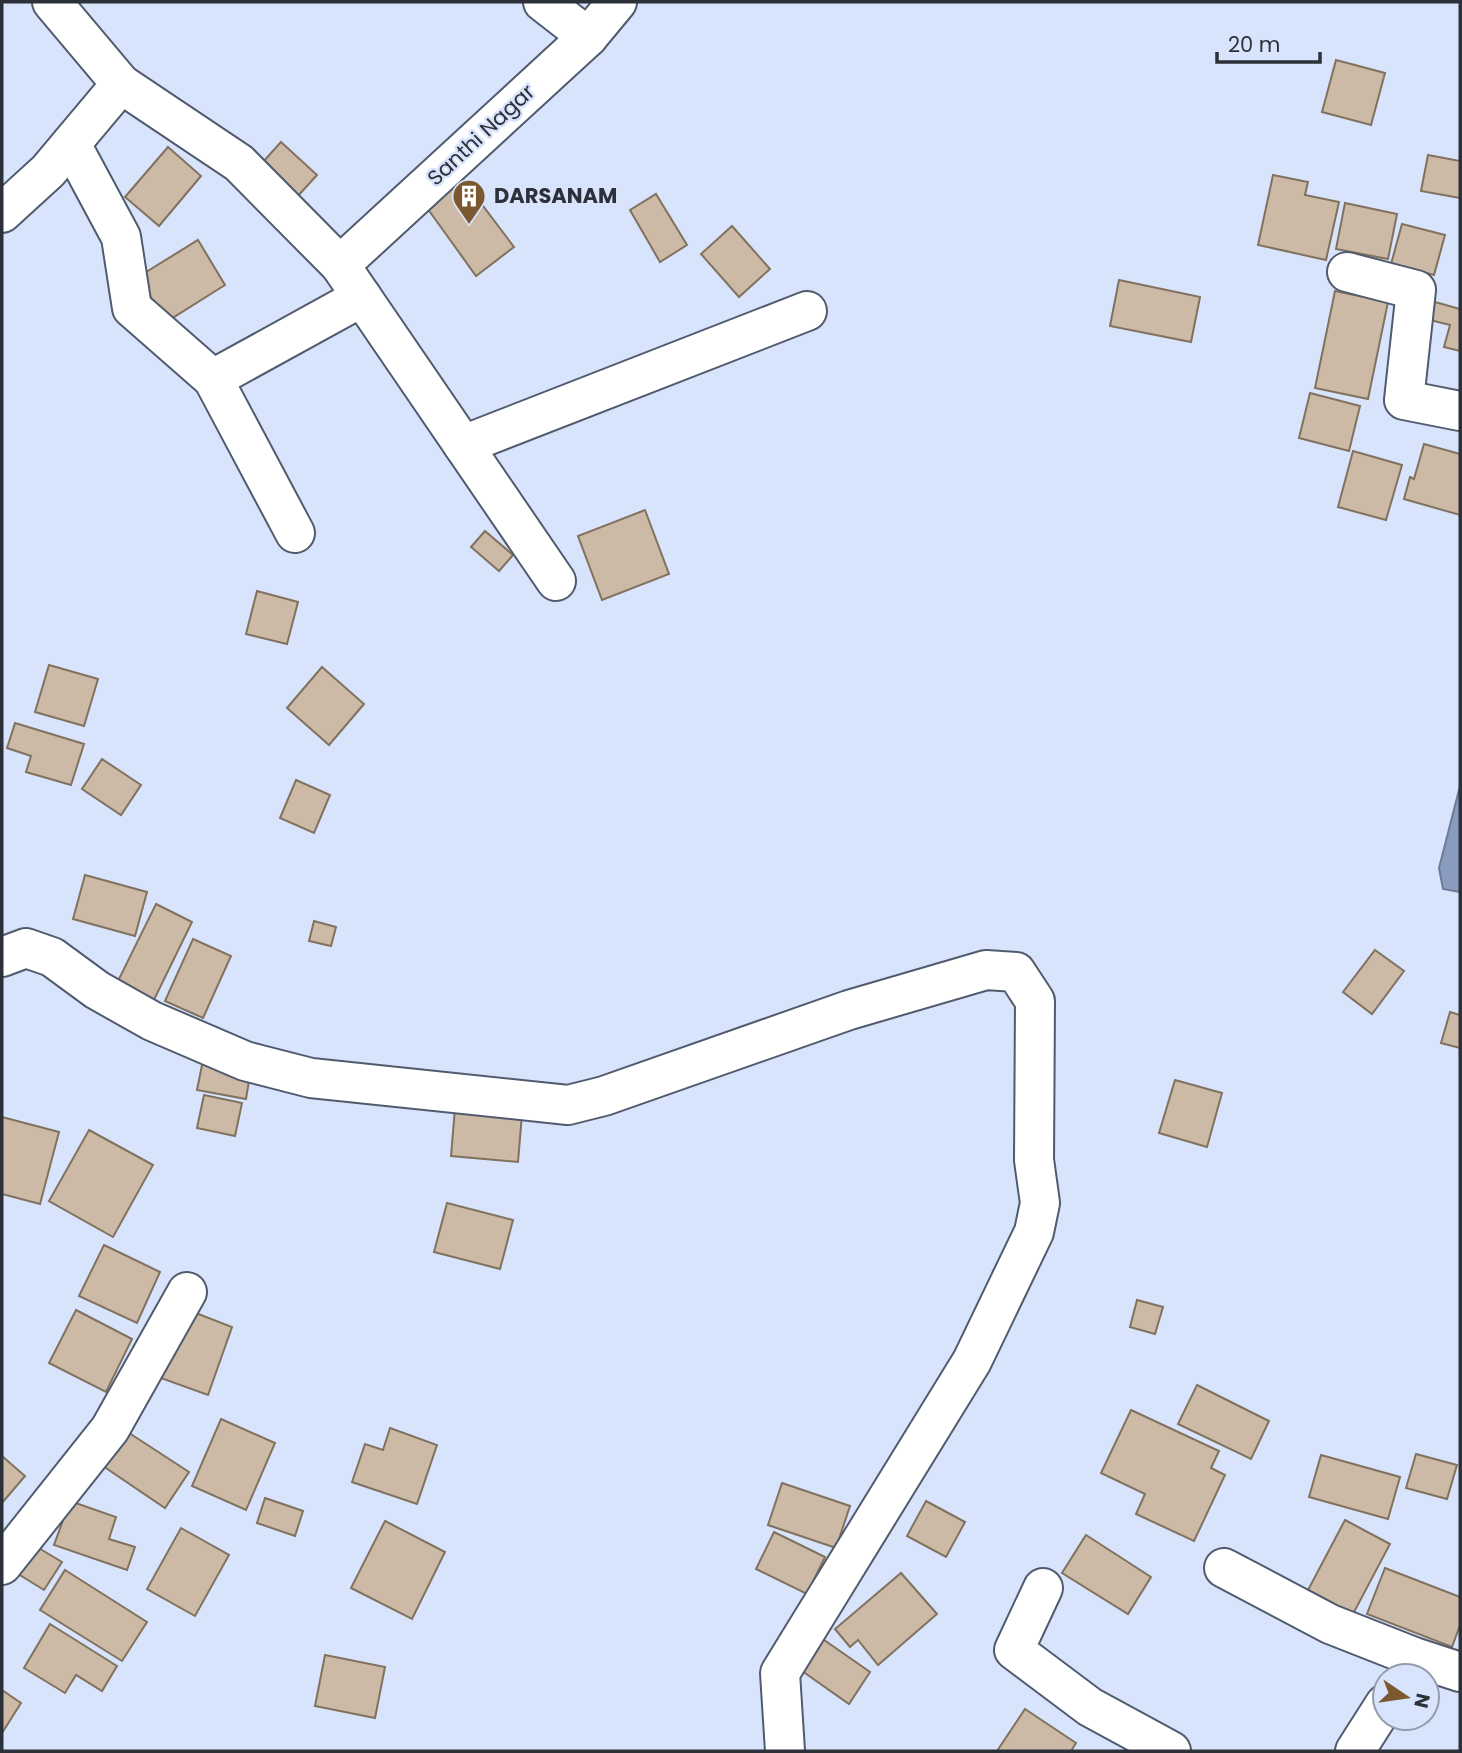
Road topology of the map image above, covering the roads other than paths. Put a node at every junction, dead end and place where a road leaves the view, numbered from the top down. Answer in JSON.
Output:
{"nodes":[{"id":1,"x":52,"y":2,"type":"edge"},
{"id":2,"x":542,"y":2,"type":"edge"},
{"id":3,"x":617,"y":2,"type":"edge"},
{"id":4,"x":588,"y":37,"type":"junction"},
{"id":5,"x":121,"y":84,"type":"junction"},
{"id":6,"x":71,"y":144,"type":"junction"},
{"id":7,"x":2,"y":213,"type":"edge"},
{"id":8,"x":340,"y":265,"type":"junction"},
{"id":9,"x":1347,"y":272,"type":"dead end"},
{"id":10,"x":362,"y":297,"type":"junction"},
{"id":11,"x":807,"y":312,"type":"dead end"},
{"id":12,"x":213,"y":379,"type":"junction"},
{"id":13,"x":1460,"y":411,"type":"edge"},
{"id":14,"x":463,"y":445,"type":"junction"},
{"id":15,"x":295,"y":533,"type":"dead end"},
{"id":16,"x":556,"y":581,"type":"dead end"},
{"id":17,"x":2,"y":957,"type":"edge"},
{"id":18,"x":187,"y":1292,"type":"dead end"},
{"id":19,"x":2,"y":1565,"type":"edge"},
{"id":20,"x":1224,"y":1568,"type":"dead end"},
{"id":21,"x":1043,"y":1588,"type":"dead end"},
{"id":22,"x":1399,"y":1662,"type":"edge"},
{"id":23,"x":1441,"y":1670,"type":"edge"},
{"id":24,"x":1460,"y":1672,"type":"edge"},
{"id":25,"x":1371,"y":1726,"type":"edge"},
{"id":26,"x":785,"y":1751,"type":"edge"},
{"id":27,"x":1171,"y":1751,"type":"edge"},
{"id":28,"x":1355,"y":1751,"type":"edge"}],
"edges":[{"from":1,"to":5,"type":"street"},
{"from":2,"to":4,"type":"street"},
{"from":3,"to":4,"type":"street","name":"Santhi Nagar"},
{"from":4,"to":8,"type":"street","name":"Santhi Nagar"},
{"from":5,"to":6,"type":"street"},
{"from":5,"to":8,"type":"street"},
{"from":6,"to":7,"type":"street"},
{"from":6,"to":12,"type":"street"},
{"from":8,"to":10,"type":"street"},
{"from":9,"to":13,"type":"street"},
{"from":10,"to":12,"type":"street"},
{"from":10,"to":14,"type":"street"},
{"from":11,"to":14,"type":"street"},
{"from":12,"to":15,"type":"street"},
{"from":14,"to":16,"type":"street"},
{"from":17,"to":26,"type":"street"},
{"from":18,"to":19,"type":"street"},
{"from":20,"to":22,"type":"street"},
{"from":21,"to":27,"type":"street"},
{"from":23,"to":24,"type":"street"},
{"from":25,"to":28,"type":"street"}]}
